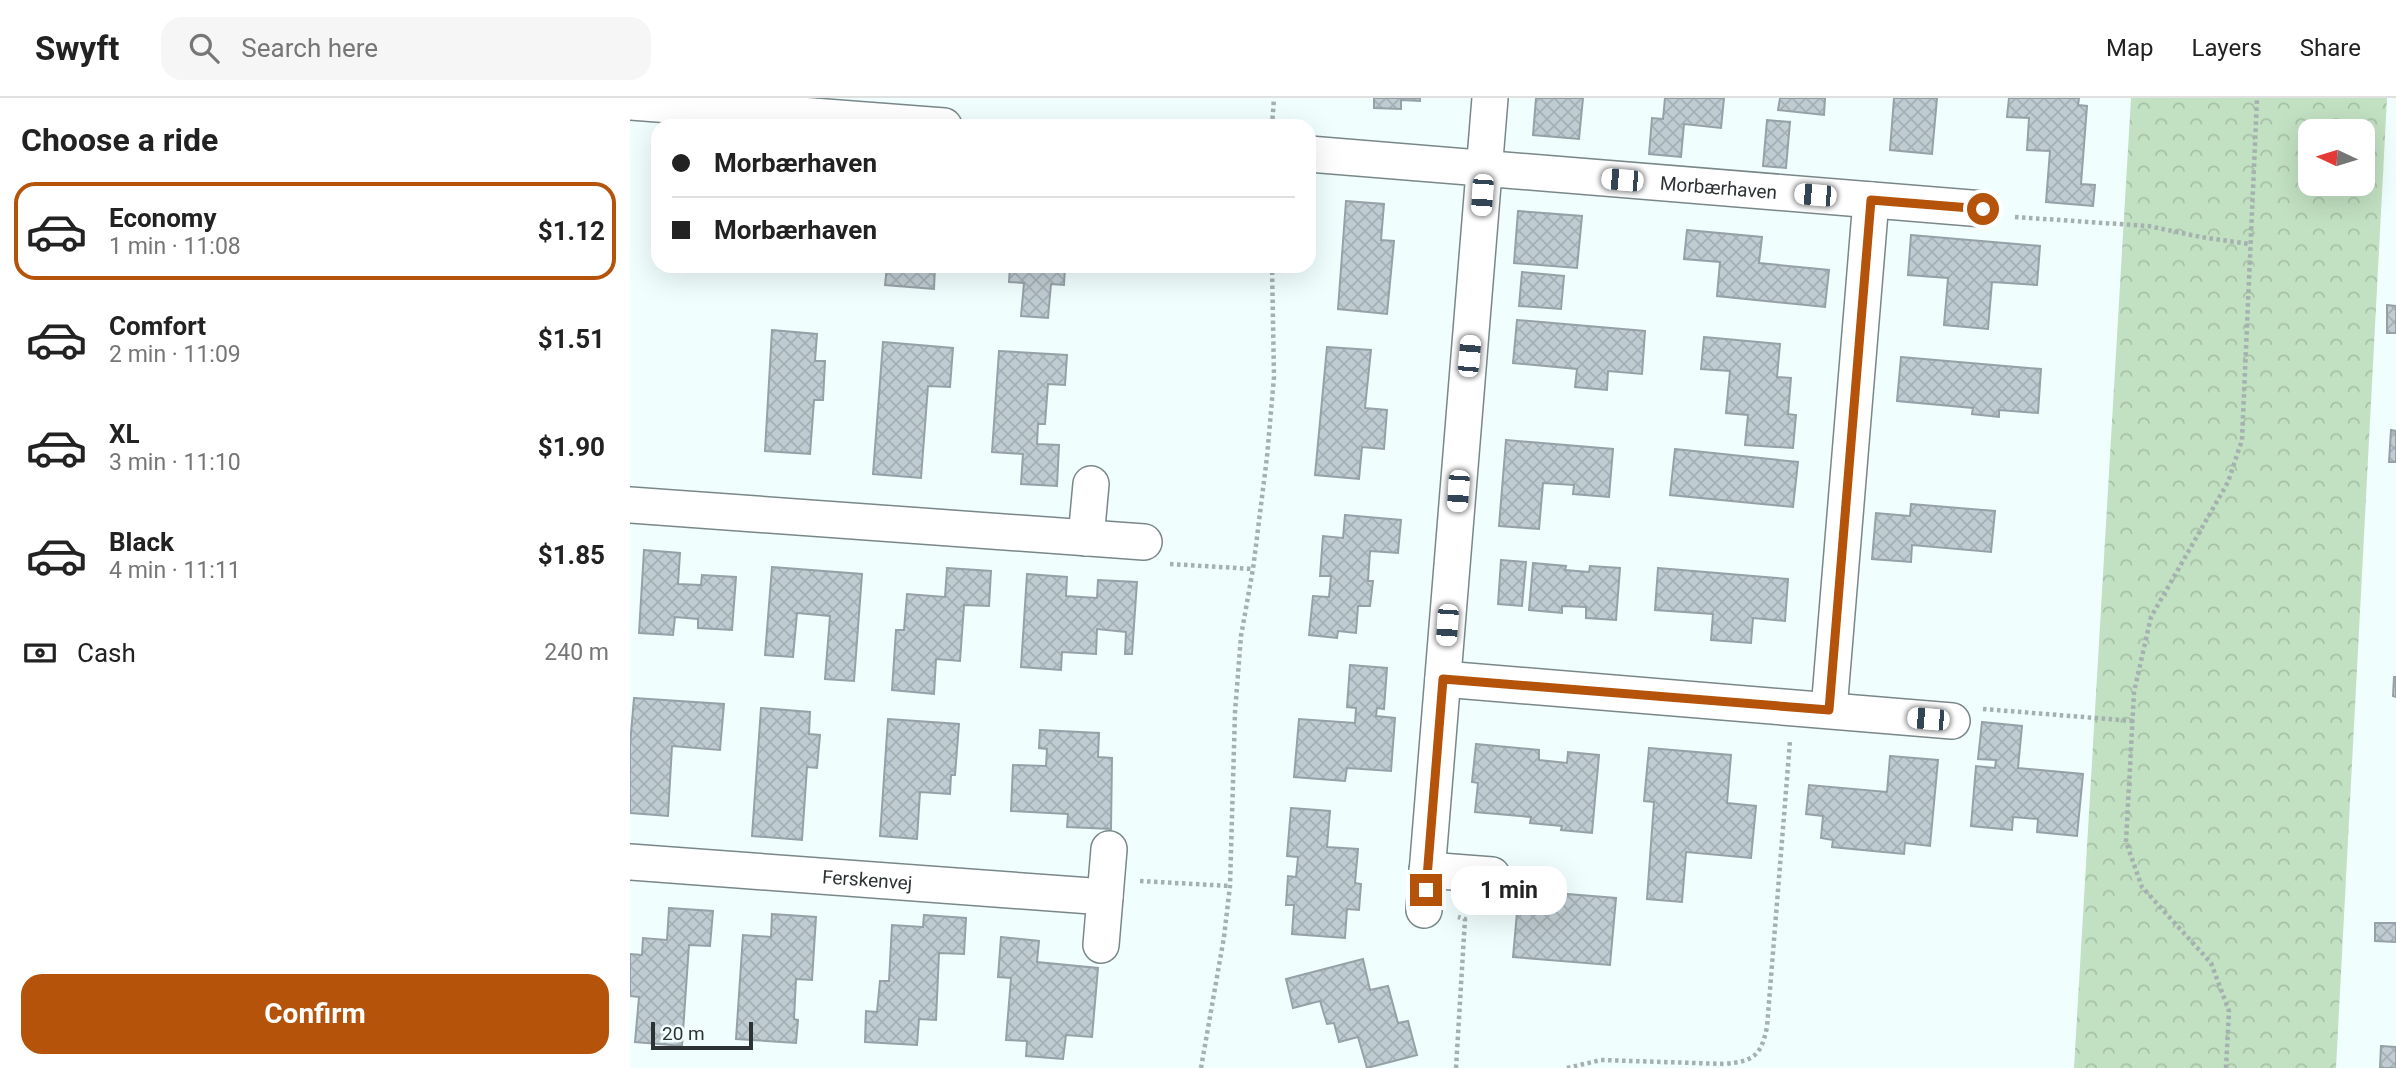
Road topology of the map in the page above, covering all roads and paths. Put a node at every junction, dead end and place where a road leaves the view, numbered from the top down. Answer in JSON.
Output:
{"nodes":[{"id":1,"x":1274,"y":98,"type":"edge"},
{"id":2,"x":1490,"y":98,"type":"edge"},
{"id":3,"x":2257,"y":98,"type":"edge"},
{"id":4,"x":630,"y":102,"type":"edge"},
{"id":5,"x":852,"y":119,"type":"edge"},
{"id":6,"x":1272,"y":119,"type":"edge"},
{"id":7,"x":1316,"y":155,"type":"edge"},
{"id":8,"x":1484,"y":168,"type":"junction"},
{"id":9,"x":1871,"y":200,"type":"junction"},
{"id":10,"x":1983,"y":209,"type":"joint"},
{"id":11,"x":2250,"y":244,"type":"junction"},
{"id":12,"x":1272,"y":273,"type":"edge"},
{"id":13,"x":1091,"y":484,"type":"dead end"},
{"id":14,"x":630,"y":505,"type":"edge"},
{"id":15,"x":1086,"y":538,"type":"junction"},
{"id":16,"x":1144,"y":542,"type":"joint"},
{"id":17,"x":1253,"y":569,"type":"junction"},
{"id":18,"x":1443,"y":679,"type":"junction"},
{"id":19,"x":1792,"y":708,"type":"junction"},
{"id":20,"x":1829,"y":710,"type":"junction"},
{"id":21,"x":1952,"y":721,"type":"joint"},
{"id":22,"x":2133,"y":721,"type":"junction"},
{"id":23,"x":1109,"y":849,"type":"dead end"},
{"id":24,"x":630,"y":862,"type":"edge"},
{"id":25,"x":1427,"y":870,"type":"junction"},
{"id":26,"x":1492,"y":875,"type":"dead end"},
{"id":27,"x":1230,"y":886,"type":"junction"},
{"id":28,"x":1105,"y":897,"type":"junction"},
{"id":29,"x":1424,"y":910,"type":"joint"},
{"id":30,"x":1101,"y":945,"type":"dead end"},
{"id":31,"x":1201,"y":1068,"type":"edge"},
{"id":32,"x":1456,"y":1068,"type":"edge"},
{"id":33,"x":1567,"y":1068,"type":"edge"},
{"id":34,"x":2226,"y":1068,"type":"edge"}],
"edges":[{"from":1,"to":6,"type":"path"},
{"from":2,"to":8,"type":"street"},
{"from":3,"to":11,"type":"path"},
{"from":4,"to":5,"type":"street"},
{"from":7,"to":8,"type":"street","name":"Morbærhaven"},
{"from":8,"to":9,"type":"street","name":"Morbærhaven"},
{"from":8,"to":18,"type":"street"},
{"from":9,"to":10,"type":"street","name":"Morbærhaven"},
{"from":9,"to":20,"type":"street"},
{"from":10,"to":11,"type":"path"},
{"from":11,"to":22,"type":"path"},
{"from":12,"to":17,"type":"path"},
{"from":13,"to":15,"type":"street"},
{"from":14,"to":15,"type":"street"},
{"from":15,"to":16,"type":"street"},
{"from":16,"to":17,"type":"path"},
{"from":17,"to":27,"type":"path"},
{"from":18,"to":19,"type":"street"},
{"from":18,"to":25,"type":"street"},
{"from":19,"to":20,"type":"street"},
{"from":19,"to":33,"type":"path"},
{"from":20,"to":21,"type":"street"},
{"from":21,"to":22,"type":"path"},
{"from":22,"to":34,"type":"path"},
{"from":23,"to":28,"type":"street"},
{"from":24,"to":28,"type":"street","name":"Ferskenvej"},
{"from":25,"to":26,"type":"street"},
{"from":25,"to":29,"type":"street"},
{"from":27,"to":28,"type":"path"},
{"from":27,"to":31,"type":"path"},
{"from":28,"to":30,"type":"street"},
{"from":29,"to":32,"type":"path"}]}
